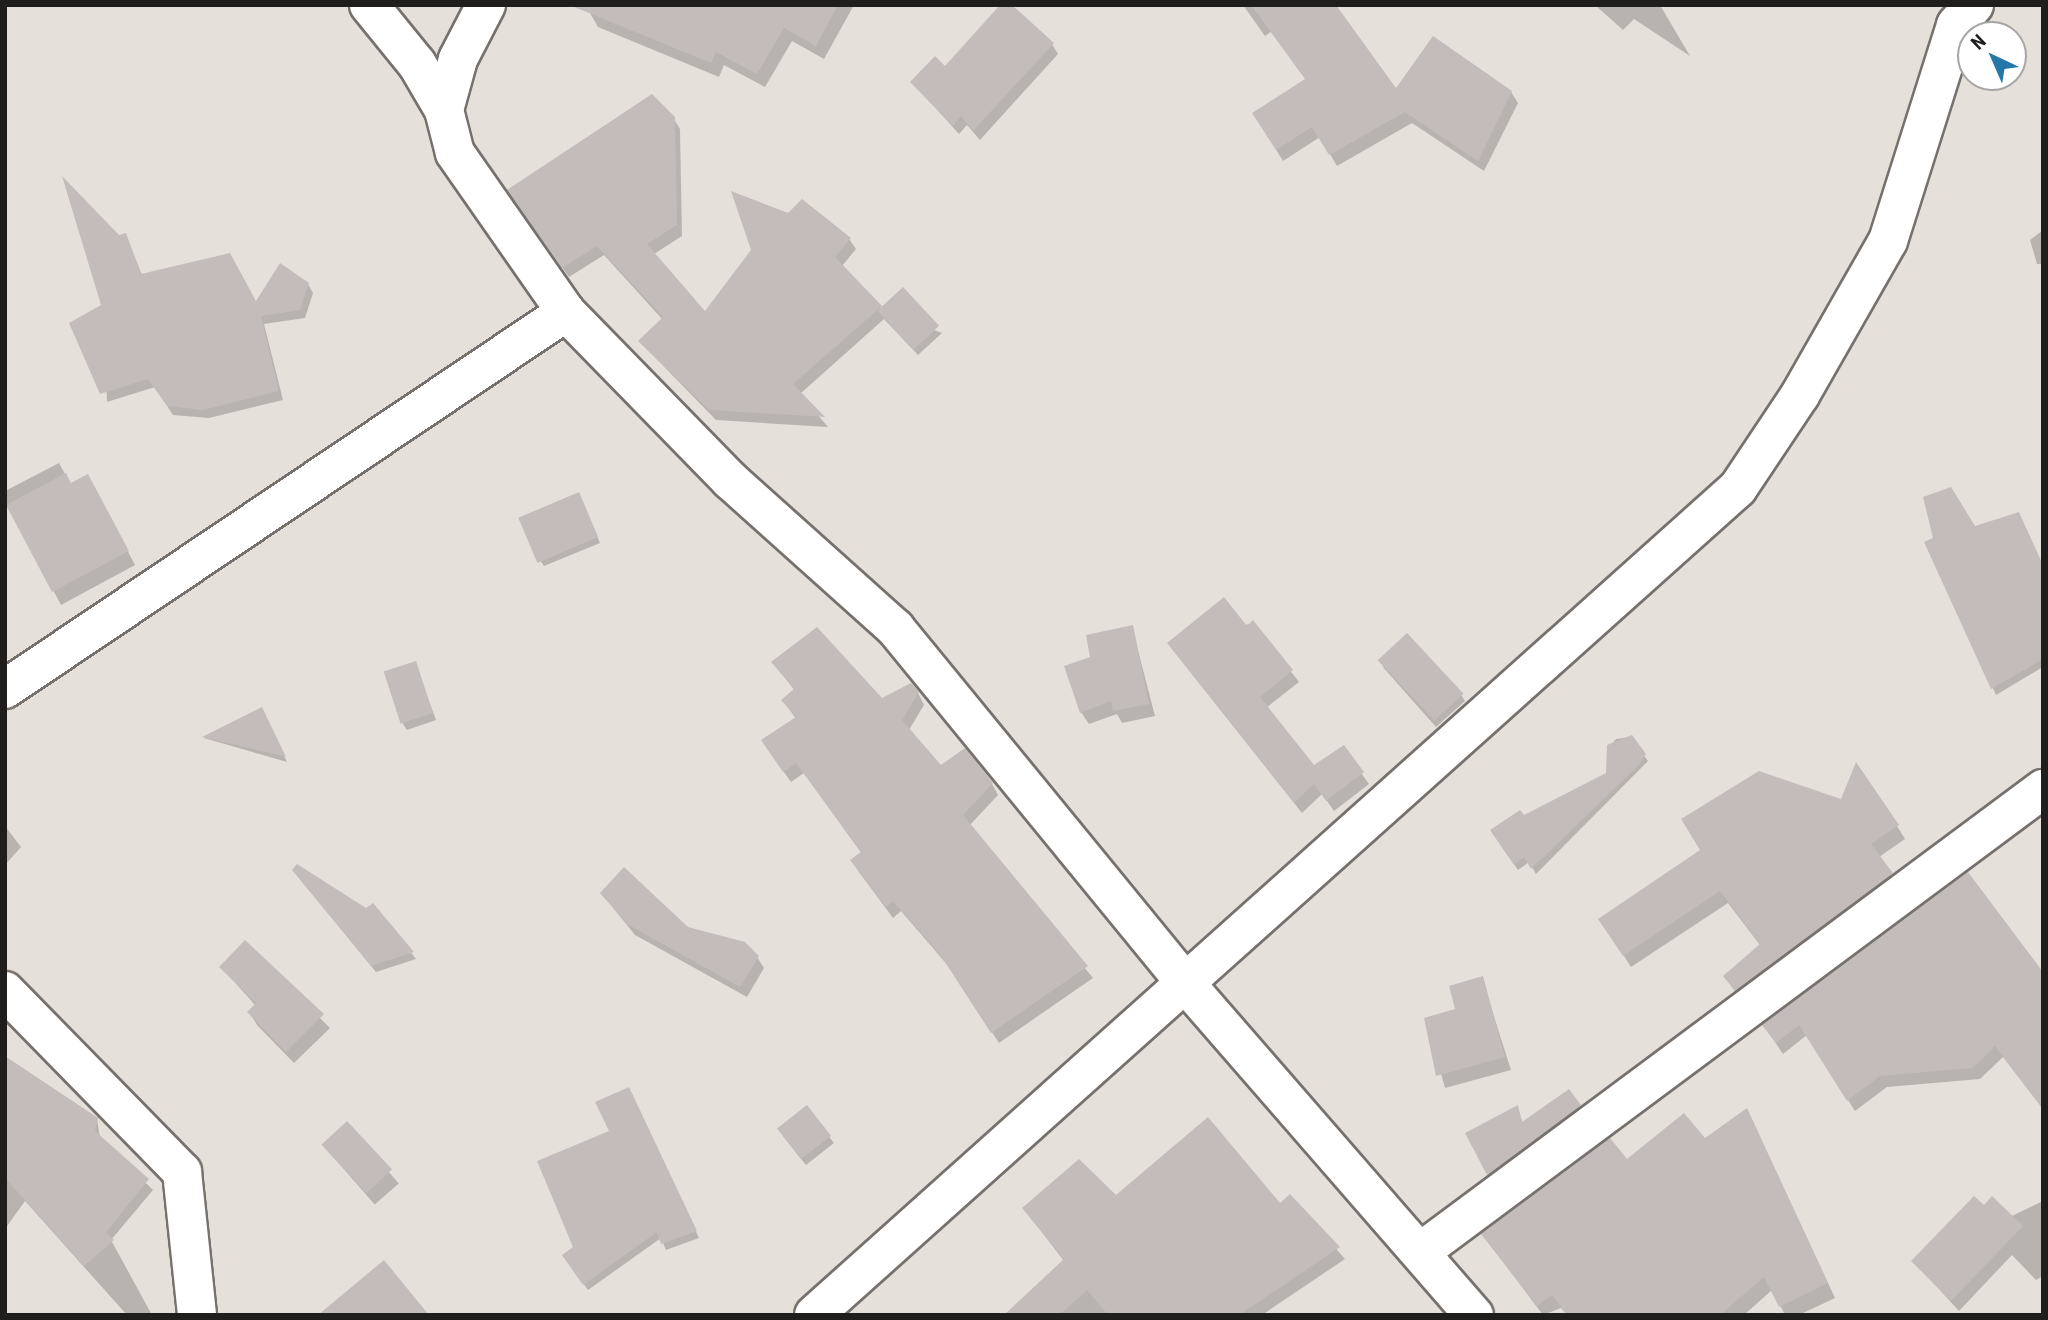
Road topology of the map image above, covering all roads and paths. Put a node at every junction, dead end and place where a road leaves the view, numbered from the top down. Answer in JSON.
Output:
{"nodes":[{"id":1,"x":369,"y":5,"type":"edge"},
{"id":2,"x":486,"y":5,"type":"edge"},
{"id":3,"x":1956,"y":12,"type":"edge"},
{"id":4,"x":444,"y":110,"type":"junction"},
{"id":5,"x":566,"y":312,"type":"junction"},
{"id":6,"x":5,"y":689,"type":"edge"},
{"id":7,"x":2042,"y":790,"type":"edge"},
{"id":8,"x":1186,"y":984,"type":"junction"},
{"id":9,"x":5,"y":991,"type":"edge"},
{"id":10,"x":1423,"y":1250,"type":"junction"},
{"id":11,"x":822,"y":1312,"type":"edge"},
{"id":12,"x":197,"y":1315,"type":"edge"},
{"id":13,"x":1474,"y":1315,"type":"edge"}],
"edges":[{"from":1,"to":4,"type":"street"},
{"from":2,"to":4,"type":"street"},
{"from":3,"to":8,"type":"street"},
{"from":4,"to":5,"type":"street"},
{"from":5,"to":6,"type":"street"},
{"from":5,"to":8,"type":"street"},
{"from":7,"to":10,"type":"street"},
{"from":8,"to":10,"type":"street"},
{"from":8,"to":11,"type":"street"},
{"from":9,"to":12,"type":"street"},
{"from":10,"to":13,"type":"street"}]}
